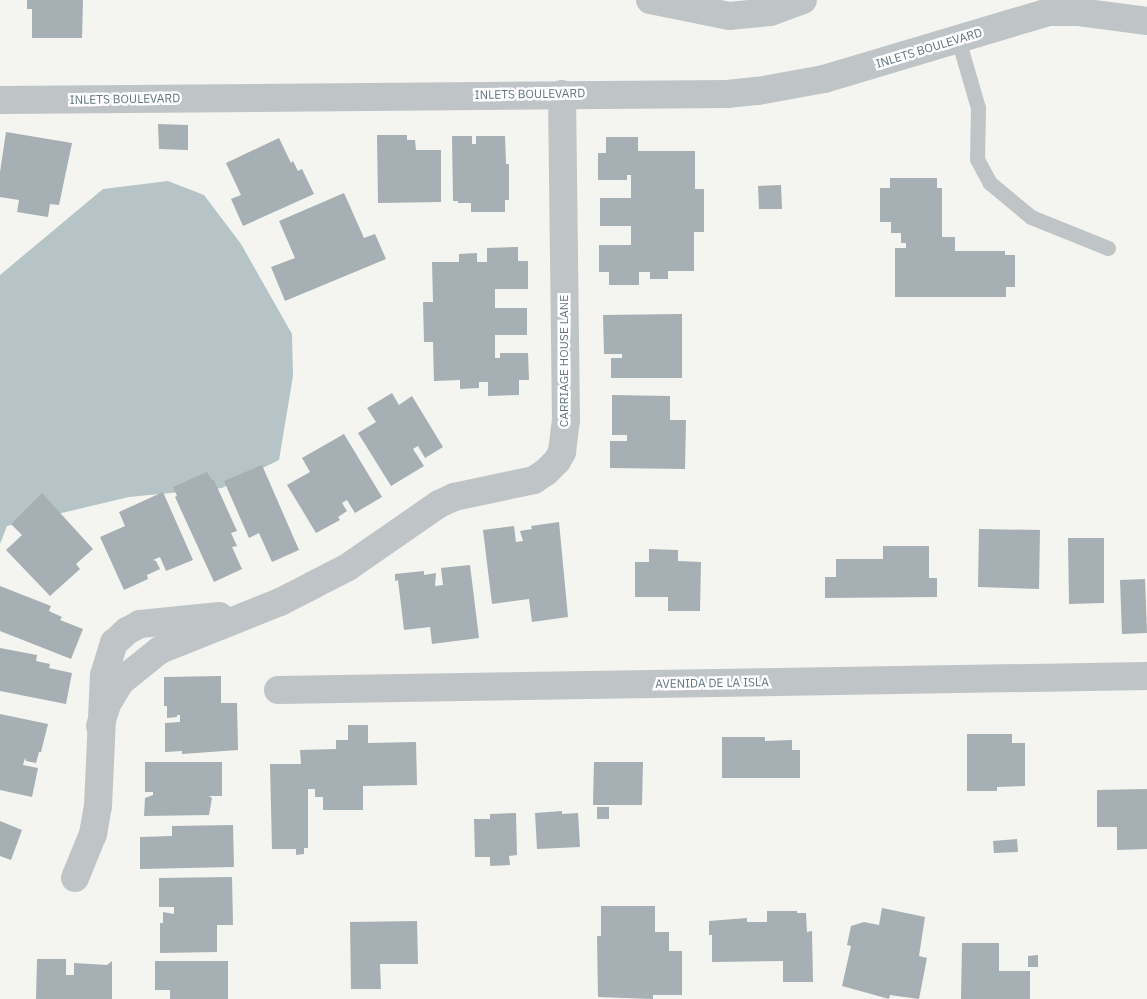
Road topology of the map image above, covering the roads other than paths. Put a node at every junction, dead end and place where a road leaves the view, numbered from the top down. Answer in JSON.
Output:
{"nodes":[{"id":1,"x":650,"y":0,"type":"edge"},
{"id":2,"x":804,"y":0,"type":"edge"},
{"id":3,"x":1076,"y":0,"type":"edge"},
{"id":4,"x":1049,"y":12,"type":"junction"},
{"id":5,"x":1147,"y":21,"type":"edge"},
{"id":6,"x":958,"y":39,"type":"junction"},
{"id":7,"x":562,"y":94,"type":"junction"},
{"id":8,"x":0,"y":100,"type":"edge"},
{"id":9,"x":1108,"y":248,"type":"dead end"},
{"id":10,"x":1147,"y":676,"type":"edge"},
{"id":11,"x":278,"y":690,"type":"dead end"},
{"id":12,"x":75,"y":878,"type":"dead end"}],
"edges":[{"from":1,"to":2,"type":"street"},
{"from":3,"to":4,"type":"street","name":"INLETS BOULEVARD"},
{"from":4,"to":5,"type":"street","name":"INLETS BOULEVARD"},
{"from":4,"to":6,"type":"street","name":"INLETS BOULEVARD"},
{"from":6,"to":7,"type":"street","name":"INLETS BOULEVARD"},
{"from":6,"to":9,"type":"lane"},
{"from":7,"to":8,"type":"street","name":"INLETS BOULEVARD"},
{"from":7,"to":12,"type":"street","name":"CARRIAGE HOUSE LANE"},
{"from":10,"to":11,"type":"street","name":"AVENIDA DE LA ISLA"}]}
